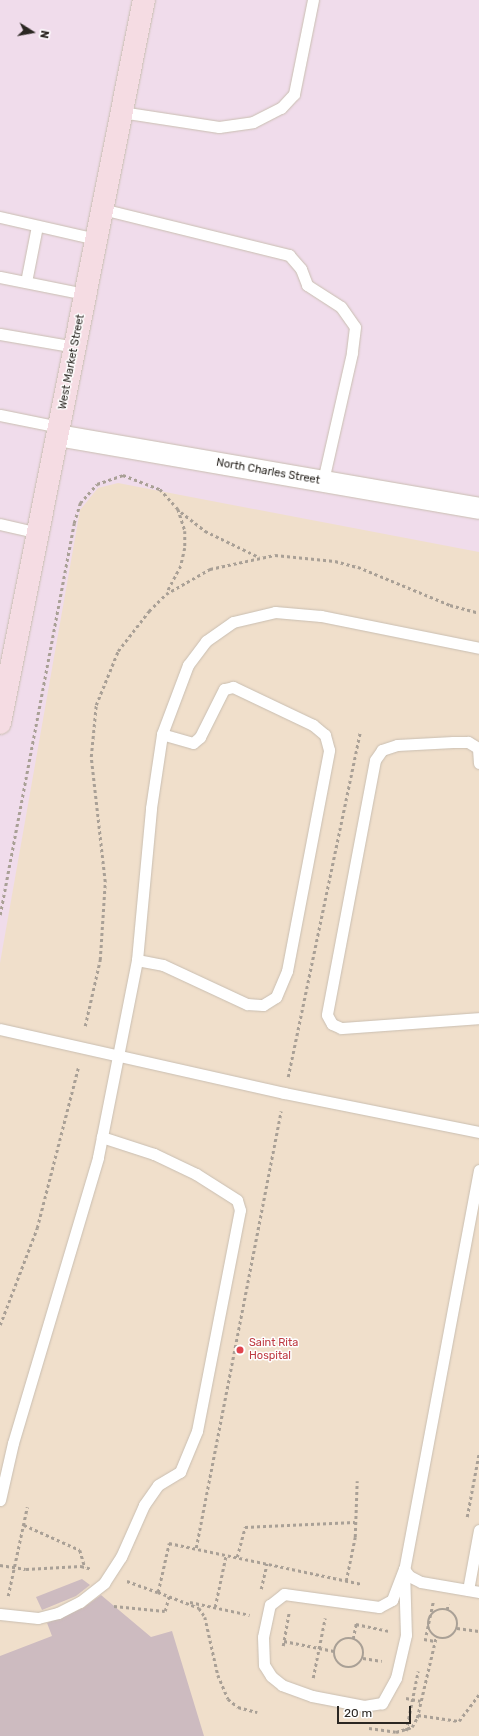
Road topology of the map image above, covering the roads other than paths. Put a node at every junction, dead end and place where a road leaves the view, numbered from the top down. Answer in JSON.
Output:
{"nodes":[{"id":1,"x":144,"y":0,"type":"edge"},
{"id":2,"x":312,"y":0,"type":"edge"},
{"id":3,"x":121,"y":112,"type":"junction"},
{"id":4,"x":102,"y":209,"type":"junction"},
{"id":5,"x":0,"y":217,"type":"edge"},
{"id":6,"x":37,"y":226,"type":"junction"},
{"id":7,"x":96,"y":239,"type":"junction"},
{"id":8,"x":0,"y":277,"type":"edge"},
{"id":9,"x":26,"y":282,"type":"junction"},
{"id":10,"x":85,"y":294,"type":"junction"},
{"id":11,"x":0,"y":334,"type":"edge"},
{"id":12,"x":75,"y":348,"type":"junction"},
{"id":13,"x":0,"y":415,"type":"edge"},
{"id":14,"x":58,"y":431,"type":"junction"},
{"id":15,"x":323,"y":481,"type":"junction"},
{"id":16,"x":479,"y":508,"type":"edge"},
{"id":17,"x":0,"y":524,"type":"edge"},
{"id":18,"x":38,"y":533,"type":"junction"},
{"id":19,"x":479,"y":648,"type":"edge"},
{"id":20,"x":2,"y":699,"type":"edge"},
{"id":21,"x":0,"y":723,"type":"edge"},
{"id":22,"x":162,"y":734,"type":"junction"},
{"id":23,"x":479,"y":763,"type":"edge"},
{"id":24,"x":136,"y":960,"type":"junction"},
{"id":25,"x":479,"y":1018,"type":"edge"},
{"id":26,"x":0,"y":1029,"type":"edge"},
{"id":27,"x":120,"y":1055,"type":"junction"},
{"id":28,"x":479,"y":1132,"type":"edge"},
{"id":29,"x":102,"y":1137,"type":"junction"},
{"id":30,"x":479,"y":1170,"type":"edge"},
{"id":31,"x":0,"y":1500,"type":"edge"},
{"id":32,"x":479,"y":1530,"type":"edge"},
{"id":33,"x":404,"y":1569,"type":"junction"},
{"id":34,"x":474,"y":1591,"type":"edge"},
{"id":35,"x":400,"y":1593,"type":"junction"},
{"id":36,"x":0,"y":1614,"type":"edge"}],
"edges":[{"from":1,"to":3,"type":"street","name":"West Market Street"},
{"from":2,"to":3,"type":"lane"},
{"from":3,"to":4,"type":"street","name":"West Market Street"},
{"from":4,"to":7,"type":"street","name":"West Market Street"},
{"from":4,"to":15,"type":"lane"},
{"from":5,"to":6,"type":"lane"},
{"from":6,"to":7,"type":"lane"},
{"from":6,"to":9,"type":"lane"},
{"from":7,"to":10,"type":"street","name":"West Market Street"},
{"from":8,"to":9,"type":"lane"},
{"from":9,"to":10,"type":"lane"},
{"from":10,"to":12,"type":"street","name":"West Market Street"},
{"from":11,"to":12,"type":"lane"},
{"from":12,"to":14,"type":"street","name":"West Market Street"},
{"from":13,"to":14,"type":"lane"},
{"from":14,"to":15,"type":"street","name":"North Charles Street"},
{"from":14,"to":18,"type":"street","name":"West Market Street"},
{"from":15,"to":16,"type":"street","name":"North Charles Street"},
{"from":17,"to":18,"type":"lane"},
{"from":18,"to":20,"type":"street","name":"West Market Street"},
{"from":19,"to":22,"type":"lane"},
{"from":20,"to":21,"type":"street","name":"West Market Street"},
{"from":22,"to":24,"type":"lane"},
{"from":22,"to":24,"type":"lane"},
{"from":23,"to":25,"type":"lane"},
{"from":24,"to":27,"type":"lane"},
{"from":26,"to":27,"type":"lane"},
{"from":27,"to":28,"type":"lane"},
{"from":27,"to":29,"type":"lane"},
{"from":29,"to":31,"type":"lane"},
{"from":29,"to":36,"type":"lane"},
{"from":30,"to":33,"type":"lane"},
{"from":32,"to":34,"type":"lane"},
{"from":33,"to":34,"type":"lane"},
{"from":33,"to":35,"type":"lane"},
{"from":35,"to":35,"type":"lane"}]}
